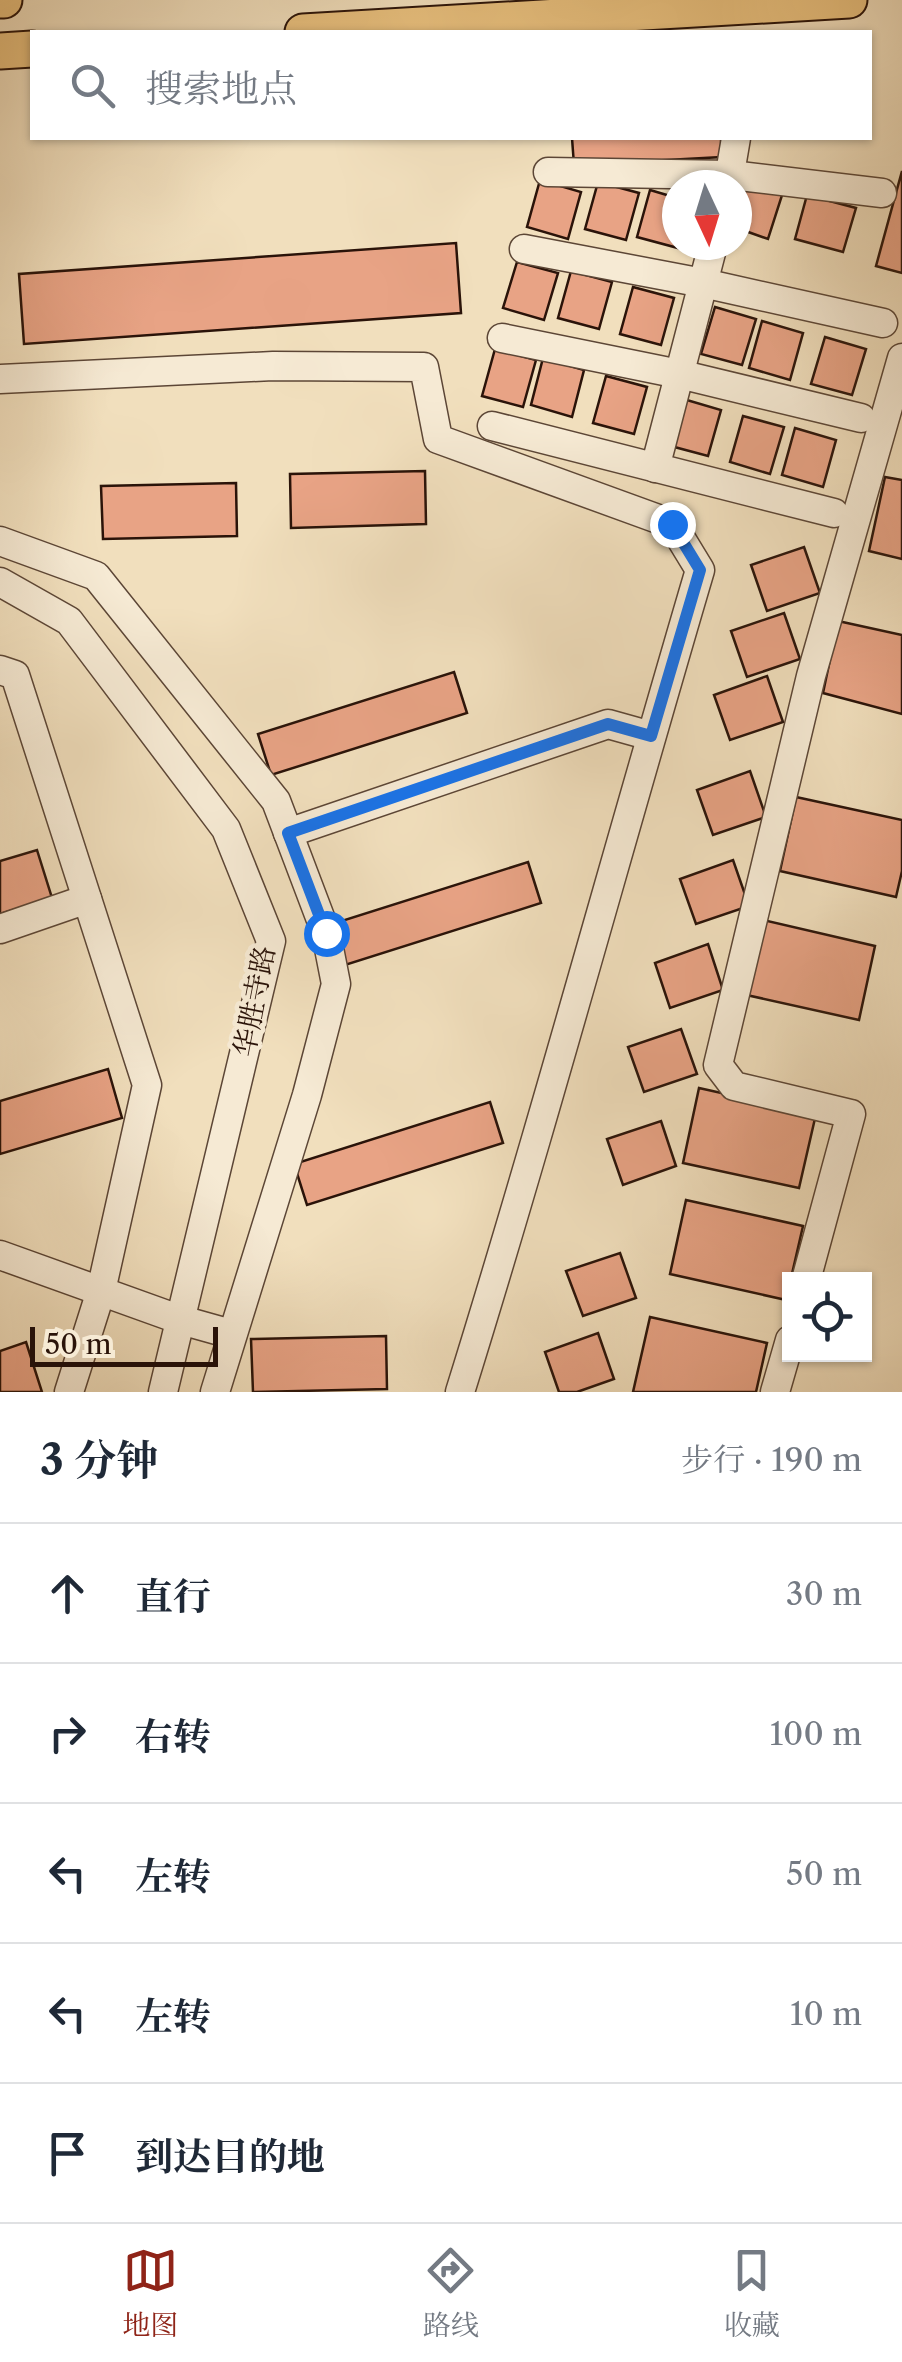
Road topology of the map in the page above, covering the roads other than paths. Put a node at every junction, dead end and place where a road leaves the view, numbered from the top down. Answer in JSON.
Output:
{"nodes":[{"id":1,"x":849,"y":0,"type":"edge"},
{"id":2,"x":337,"y":30,"type":"edge"},
{"id":3,"x":30,"y":48,"type":"edge"},
{"id":4,"x":0,"y":50,"type":"edge"},
{"id":5,"x":736,"y":140,"type":"edge"},
{"id":6,"x":731,"y":170,"type":"edge"},
{"id":7,"x":548,"y":172,"type":"dead end"},
{"id":8,"x":662,"y":177,"type":"edge"},
{"id":9,"x":752,"y":182,"type":"edge"},
{"id":10,"x":882,"y":193,"type":"dead end"},
{"id":11,"x":524,"y":249,"type":"dead end"},
{"id":12,"x":708,"y":260,"type":"edge"},
{"id":13,"x":703,"y":283,"type":"junction"},
{"id":14,"x":884,"y":323,"type":"dead end"},
{"id":15,"x":502,"y":338,"type":"dead end"},
{"id":16,"x":902,"y":358,"type":"edge"},
{"id":17,"x":679,"y":374,"type":"junction"},
{"id":18,"x":0,"y":379,"type":"edge"},
{"id":19,"x":861,"y":418,"type":"dead end"},
{"id":20,"x":492,"y":426,"type":"dead end"},
{"id":21,"x":655,"y":468,"type":"junction"},
{"id":22,"x":834,"y":513,"type":"dead end"},
{"id":23,"x":0,"y":541,"type":"edge"},
{"id":24,"x":0,"y":582,"type":"edge"},
{"id":25,"x":0,"y":670,"type":"edge"},
{"id":26,"x":651,"y":736,"type":"junction"},
{"id":27,"x":288,"y":833,"type":"junction"},
{"id":28,"x":87,"y":900,"type":"junction"},
{"id":29,"x":0,"y":929,"type":"edge"},
{"id":30,"x":0,"y":1255,"type":"edge"},
{"id":31,"x":808,"y":1272,"type":"edge"},
{"id":32,"x":102,"y":1291,"type":"junction"},
{"id":33,"x":181,"y":1320,"type":"junction"},
{"id":34,"x":230,"y":1334,"type":"junction"},
{"id":35,"x":784,"y":1362,"type":"edge"},
{"id":36,"x":69,"y":1392,"type":"edge"},
{"id":37,"x":163,"y":1392,"type":"edge"},
{"id":38,"x":214,"y":1392,"type":"edge"},
{"id":39,"x":460,"y":1392,"type":"edge"},
{"id":40,"x":776,"y":1392,"type":"edge"}],
"edges":[{"from":1,"to":2,"type":"main road"},
{"from":3,"to":4,"type":"main road"},
{"from":5,"to":6,"type":"street"},
{"from":7,"to":8,"type":"street"},
{"from":9,"to":10,"type":"street"},
{"from":11,"to":13,"type":"street"},
{"from":12,"to":13,"type":"street"},
{"from":13,"to":14,"type":"street"},
{"from":13,"to":17,"type":"street"},
{"from":15,"to":17,"type":"street"},
{"from":16,"to":31,"type":"street"},
{"from":17,"to":19,"type":"street"},
{"from":17,"to":21,"type":"street"},
{"from":18,"to":26,"type":"street"},
{"from":20,"to":21,"type":"street"},
{"from":21,"to":22,"type":"street"},
{"from":23,"to":27,"type":"street"},
{"from":24,"to":33,"type":"street","name":"华胜寺路"},
{"from":25,"to":28,"type":"street"},
{"from":26,"to":27,"type":"street"},
{"from":26,"to":39,"type":"street"},
{"from":27,"to":34,"type":"street"},
{"from":28,"to":29,"type":"street"},
{"from":28,"to":32,"type":"street"},
{"from":30,"to":32,"type":"street"},
{"from":32,"to":33,"type":"street"},
{"from":32,"to":36,"type":"street"},
{"from":33,"to":34,"type":"street"},
{"from":33,"to":37,"type":"street","name":"华胜寺路"},
{"from":34,"to":38,"type":"street"},
{"from":35,"to":40,"type":"street"}]}
